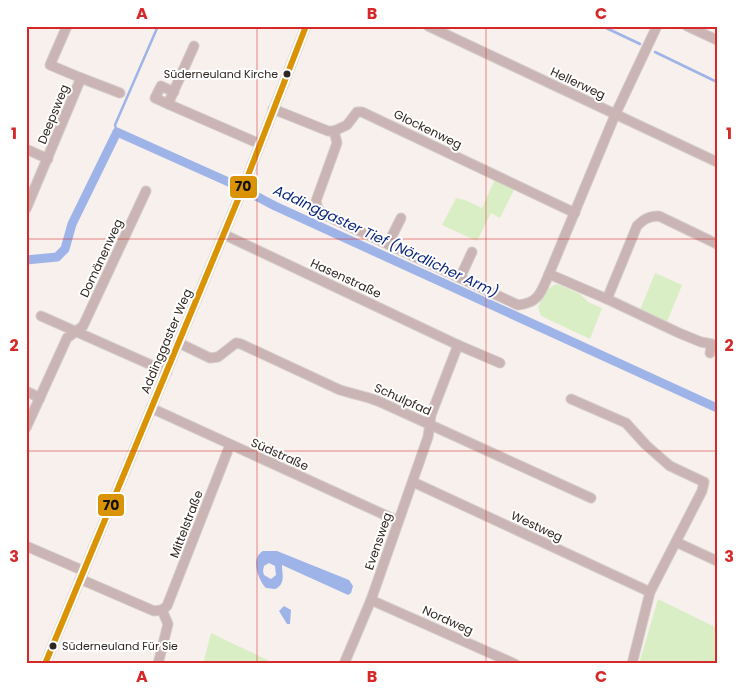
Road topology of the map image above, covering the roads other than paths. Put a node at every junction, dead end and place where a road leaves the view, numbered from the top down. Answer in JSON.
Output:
{"nodes":[{"id":1,"x":67,"y":26,"type":"edge"},
{"id":2,"x":306,"y":26,"type":"edge"},
{"id":3,"x":428,"y":26,"type":"edge"},
{"id":4,"x":657,"y":26,"type":"edge"},
{"id":5,"x":687,"y":26,"type":"edge"},
{"id":6,"x":717,"y":40,"type":"edge"},
{"id":7,"x":194,"y":46,"type":"dead end"},
{"id":8,"x":81,"y":78,"type":"junction"},
{"id":9,"x":120,"y":92,"type":"dead end"},
{"id":10,"x":174,"y":92,"type":"junction"},
{"id":11,"x":168,"y":104,"type":"junction"},
{"id":12,"x":274,"y":109,"type":"junction"},
{"id":13,"x":615,"y":115,"type":"junction"},
{"id":14,"x":334,"y":131,"type":"junction"},
{"id":15,"x":260,"y":144,"type":"junction"},
{"id":16,"x":26,"y":149,"type":"edge"},
{"id":17,"x":48,"y":159,"type":"junction"},
{"id":18,"x":717,"y":162,"type":"edge"},
{"id":19,"x":146,"y":191,"type":"dead end"},
{"id":20,"x":26,"y":209,"type":"edge"},
{"id":21,"x":575,"y":213,"type":"junction"},
{"id":22,"x":401,"y":218,"type":"dead end"},
{"id":23,"x":223,"y":234,"type":"junction"},
{"id":24,"x":388,"y":244,"type":"junction"},
{"id":25,"x":717,"y":244,"type":"edge"},
{"id":26,"x":472,"y":252,"type":"dead end"},
{"id":27,"x":549,"y":274,"type":"junction"},
{"id":28,"x":460,"y":278,"type":"junction"},
{"id":29,"x":607,"y":300,"type":"junction"},
{"id":30,"x":41,"y":316,"type":"dead end"},
{"id":31,"x":75,"y":332,"type":"junction"},
{"id":32,"x":179,"y":343,"type":"junction"},
{"id":33,"x":458,"y":345,"type":"junction"},
{"id":34,"x":713,"y":346,"type":"edge"},
{"id":35,"x":500,"y":363,"type":"dead end"},
{"id":36,"x":167,"y":372,"type":"junction"},
{"id":37,"x":26,"y":391,"type":"edge"},
{"id":38,"x":40,"y":398,"type":"junction"},
{"id":39,"x":571,"y":399,"type":"dead end"},
{"id":40,"x":151,"y":408,"type":"junction"},
{"id":41,"x":429,"y":425,"type":"junction"},
{"id":42,"x":26,"y":428,"type":"edge"},
{"id":43,"x":230,"y":445,"type":"junction"},
{"id":44,"x":412,"y":482,"type":"junction"},
{"id":45,"x":591,"y":498,"type":"dead end"},
{"id":46,"x":398,"y":521,"type":"junction"},
{"id":47,"x":676,"y":542,"type":"junction"},
{"id":48,"x":26,"y":546,"type":"edge"},
{"id":49,"x":717,"y":561,"type":"edge"},
{"id":50,"x":82,"y":575,"type":"junction"},
{"id":51,"x":650,"y":592,"type":"junction"},
{"id":52,"x":371,"y":600,"type":"junction"},
{"id":53,"x":162,"y":610,"type":"junction"},
{"id":54,"x":45,"y":664,"type":"edge"},
{"id":55,"x":158,"y":664,"type":"edge"},
{"id":56,"x":344,"y":664,"type":"edge"},
{"id":57,"x":515,"y":664,"type":"edge"},
{"id":58,"x":632,"y":664,"type":"edge"}],
"edges":[{"from":1,"to":8,"type":"street","name":"Deepsweg"},
{"from":2,"to":12,"type":"street","name":"Addinggaster Weg"},
{"from":3,"to":13,"type":"street","name":"Hellerweg"},
{"from":4,"to":13,"type":"street"},
{"from":5,"to":6,"type":"street"},
{"from":7,"to":10,"type":"street"},
{"from":8,"to":9,"type":"street","name":"Deepsweg"},
{"from":8,"to":17,"type":"street","name":"Deepsweg"},
{"from":10,"to":11,"type":"street"},
{"from":10,"to":11,"type":"street"},
{"from":11,"to":15,"type":"street"},
{"from":12,"to":14,"type":"street"},
{"from":12,"to":15,"type":"street","name":"Addinggaster Weg"},
{"from":13,"to":18,"type":"street","name":"Hellerweg"},
{"from":13,"to":21,"type":"street"},
{"from":14,"to":21,"type":"street","name":"Glockenweg"},
{"from":14,"to":24,"type":"street"},
{"from":15,"to":23,"type":"street","name":"Addinggaster Weg"},
{"from":16,"to":17,"type":"street","name":"Deepsweg"},
{"from":17,"to":20,"type":"street","name":"Deepsweg"},
{"from":19,"to":31,"type":"street","name":"Domänenweg"},
{"from":21,"to":27,"type":"street"},
{"from":22,"to":24,"type":"street"},
{"from":23,"to":32,"type":"street","name":"Addinggaster Weg"},
{"from":23,"to":33,"type":"street","name":"Hasenstraße"},
{"from":24,"to":28,"type":"street"},
{"from":25,"to":29,"type":"street"},
{"from":26,"to":28,"type":"street"},
{"from":27,"to":28,"type":"street"},
{"from":27,"to":29,"type":"street"},
{"from":29,"to":34,"type":"street"},
{"from":30,"to":31,"type":"street"},
{"from":31,"to":36,"type":"street"},
{"from":31,"to":38,"type":"street","name":"Domänenweg"},
{"from":32,"to":36,"type":"street","name":"Addinggaster Weg"},
{"from":32,"to":41,"type":"street","name":"Schulpfad"},
{"from":33,"to":35,"type":"street","name":"Hasenstraße"},
{"from":33,"to":41,"type":"street"},
{"from":36,"to":40,"type":"street","name":"Addinggaster Weg"},
{"from":37,"to":38,"type":"street"},
{"from":38,"to":42,"type":"street","name":"Domänenweg"},
{"from":39,"to":47,"type":"street"},
{"from":40,"to":43,"type":"street","name":"Südstraße"},
{"from":40,"to":50,"type":"street","name":"Addinggaster Weg"},
{"from":41,"to":44,"type":"street","name":"Evensweg"},
{"from":41,"to":45,"type":"street","name":"Schulpfad"},
{"from":43,"to":46,"type":"street","name":"Südstraße"},
{"from":43,"to":53,"type":"street","name":"Mittelstraße"},
{"from":44,"to":46,"type":"street","name":"Evensweg"},
{"from":44,"to":51,"type":"street","name":"Westweg"},
{"from":46,"to":52,"type":"street","name":"Evensweg"},
{"from":47,"to":49,"type":"street"},
{"from":47,"to":51,"type":"street"},
{"from":48,"to":50,"type":"street"},
{"from":50,"to":53,"type":"street"},
{"from":50,"to":54,"type":"street","name":"Addinggaster Weg"},
{"from":51,"to":58,"type":"street"},
{"from":52,"to":56,"type":"street","name":"Evensweg"},
{"from":52,"to":57,"type":"street","name":"Nordweg"},
{"from":53,"to":55,"type":"street"}]}
